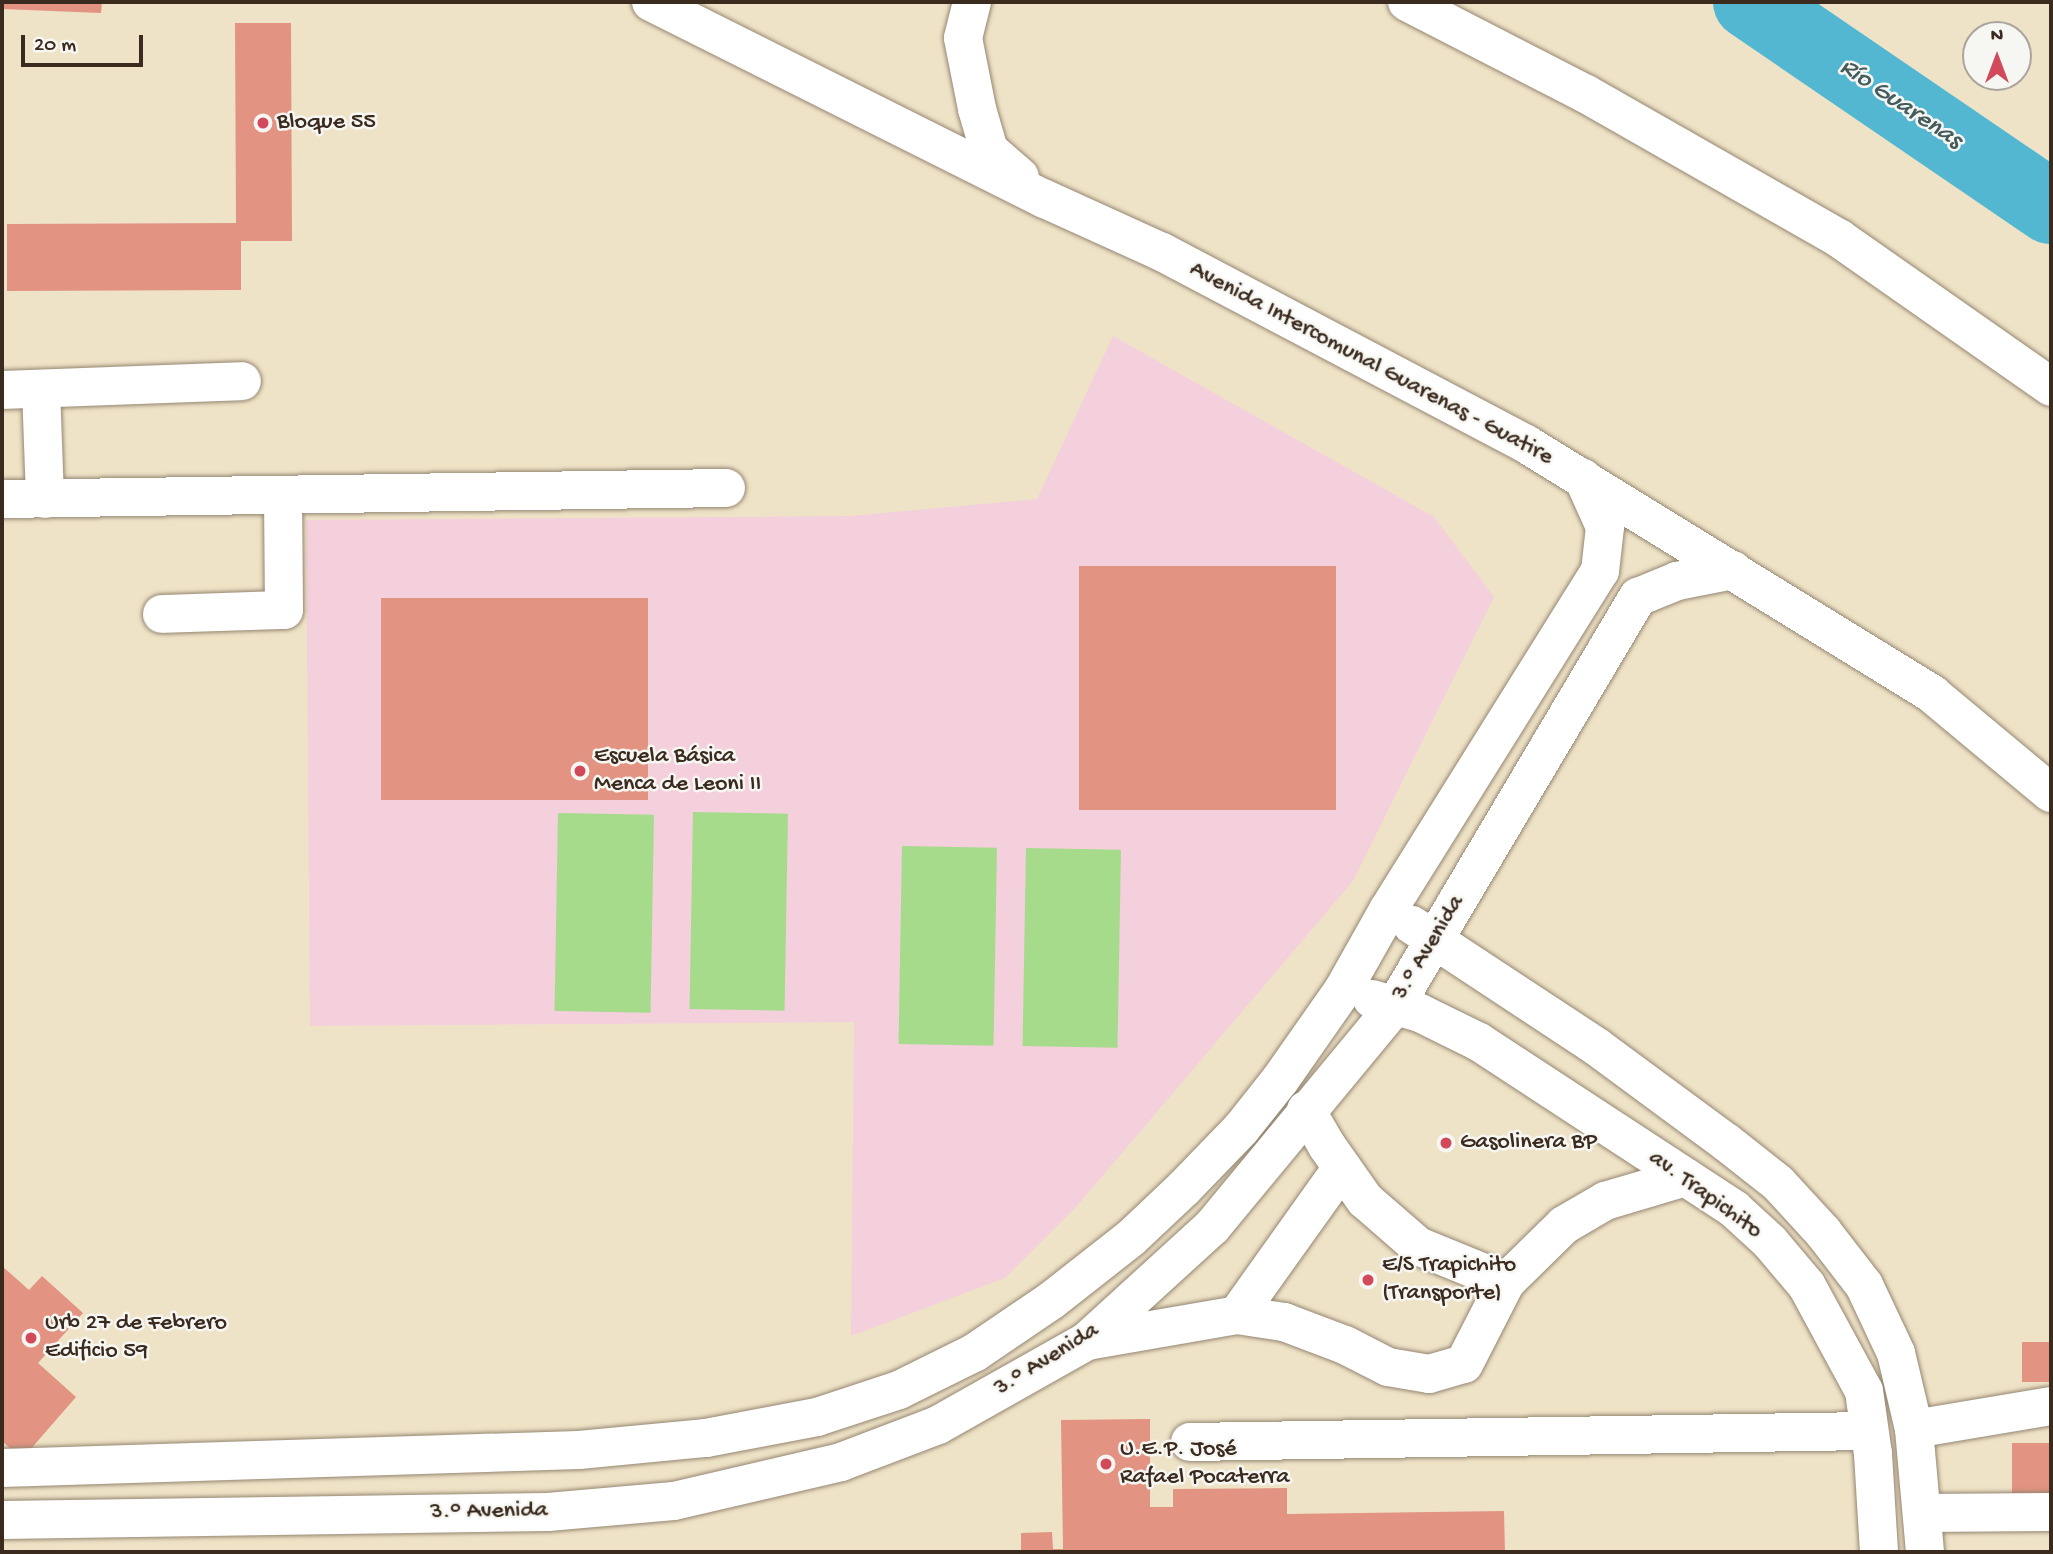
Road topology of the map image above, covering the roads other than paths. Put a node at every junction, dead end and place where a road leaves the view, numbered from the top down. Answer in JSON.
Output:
{"nodes":[{"id":1,"x":651,"y":2,"type":"edge"},
{"id":2,"x":972,"y":2,"type":"edge"},
{"id":3,"x":1407,"y":2,"type":"edge"},
{"id":4,"x":1045,"y":200,"type":"junction"},
{"id":5,"x":242,"y":381,"type":"dead end"},
{"id":6,"x":2051,"y":387,"type":"edge"},
{"id":7,"x":41,"y":389,"type":"junction"},
{"id":8,"x":2,"y":390,"type":"edge"},
{"id":9,"x":1583,"y":478,"type":"junction"},
{"id":10,"x":726,"y":488,"type":"dead end"},
{"id":11,"x":283,"y":495,"type":"junction"},
{"id":12,"x":2,"y":499,"type":"edge"},
{"id":13,"x":45,"y":499,"type":"junction"},
{"id":14,"x":1733,"y":570,"type":"junction"},
{"id":15,"x":162,"y":614,"type":"dead end"},
{"id":16,"x":2051,"y":793,"type":"edge"},
{"id":17,"x":1388,"y":910,"type":"junction"},
{"id":18,"x":1434,"y":940,"type":"junction"},
{"id":19,"x":1343,"y":990,"type":"junction"},
{"id":20,"x":1395,"y":1006,"type":"junction"},
{"id":21,"x":1306,"y":1110,"type":"junction"},
{"id":22,"x":1342,"y":1168,"type":"junction"},
{"id":23,"x":1686,"y":1177,"type":"junction"},
{"id":24,"x":1506,"y":1282,"type":"junction"},
{"id":25,"x":1237,"y":1315,"type":"junction"},
{"id":26,"x":1087,"y":1341,"type":"junction"},
{"id":27,"x":2051,"y":1406,"type":"edge"},
{"id":28,"x":1914,"y":1429,"type":"junction"},
{"id":29,"x":1870,"y":1431,"type":"junction"},
{"id":30,"x":1190,"y":1442,"type":"dead end"},
{"id":31,"x":2,"y":1468,"type":"edge"},
{"id":32,"x":2051,"y":1511,"type":"edge"},
{"id":33,"x":1922,"y":1513,"type":"junction"},
{"id":34,"x":2,"y":1520,"type":"edge"},
{"id":35,"x":1879,"y":1552,"type":"edge"},
{"id":36,"x":1925,"y":1552,"type":"edge"}],
"edges":[{"from":1,"to":4,"type":"street","name":"Avenida Intercomunal Guarenas - Guatire"},
{"from":2,"to":4,"type":"street"},
{"from":3,"to":6,"type":"street"},
{"from":4,"to":9,"type":"street","name":"Avenida Intercomunal Guarenas - Guatire"},
{"from":5,"to":7,"type":"street"},
{"from":7,"to":8,"type":"street"},
{"from":7,"to":13,"type":"street"},
{"from":9,"to":14,"type":"street","name":"Avenida Intercomunal Guarenas - Guatire"},
{"from":9,"to":17,"type":"street","name":"3.° Avenida"},
{"from":10,"to":11,"type":"street"},
{"from":11,"to":13,"type":"street"},
{"from":11,"to":15,"type":"street"},
{"from":12,"to":13,"type":"street"},
{"from":14,"to":16,"type":"street","name":"Avenida Intercomunal Guarenas - Guatire"},
{"from":14,"to":18,"type":"street","name":"3.° Avenida"},
{"from":17,"to":18,"type":"street"},
{"from":17,"to":19,"type":"street","name":"3.° Avenida"},
{"from":18,"to":20,"type":"street","name":"3.° Avenida"},
{"from":18,"to":28,"type":"street"},
{"from":19,"to":20,"type":"street","name":"av. Trapichito"},
{"from":19,"to":31,"type":"street","name":"3.° Avenida"},
{"from":20,"to":21,"type":"street","name":"3.° Avenida"},
{"from":20,"to":23,"type":"street","name":"av. Trapichito"},
{"from":21,"to":22,"type":"street"},
{"from":21,"to":26,"type":"street","name":"3.° Avenida"},
{"from":22,"to":24,"type":"street"},
{"from":22,"to":25,"type":"street"},
{"from":23,"to":24,"type":"street"},
{"from":23,"to":29,"type":"street","name":"av. Trapichito"},
{"from":24,"to":25,"type":"street"},
{"from":25,"to":26,"type":"street"},
{"from":26,"to":34,"type":"street","name":"3.° Avenida"},
{"from":27,"to":28,"type":"street"},
{"from":28,"to":33,"type":"street"},
{"from":29,"to":30,"type":"street"},
{"from":29,"to":35,"type":"street","name":"av. Trapichito"},
{"from":32,"to":33,"type":"street"},
{"from":33,"to":36,"type":"street"}]}
